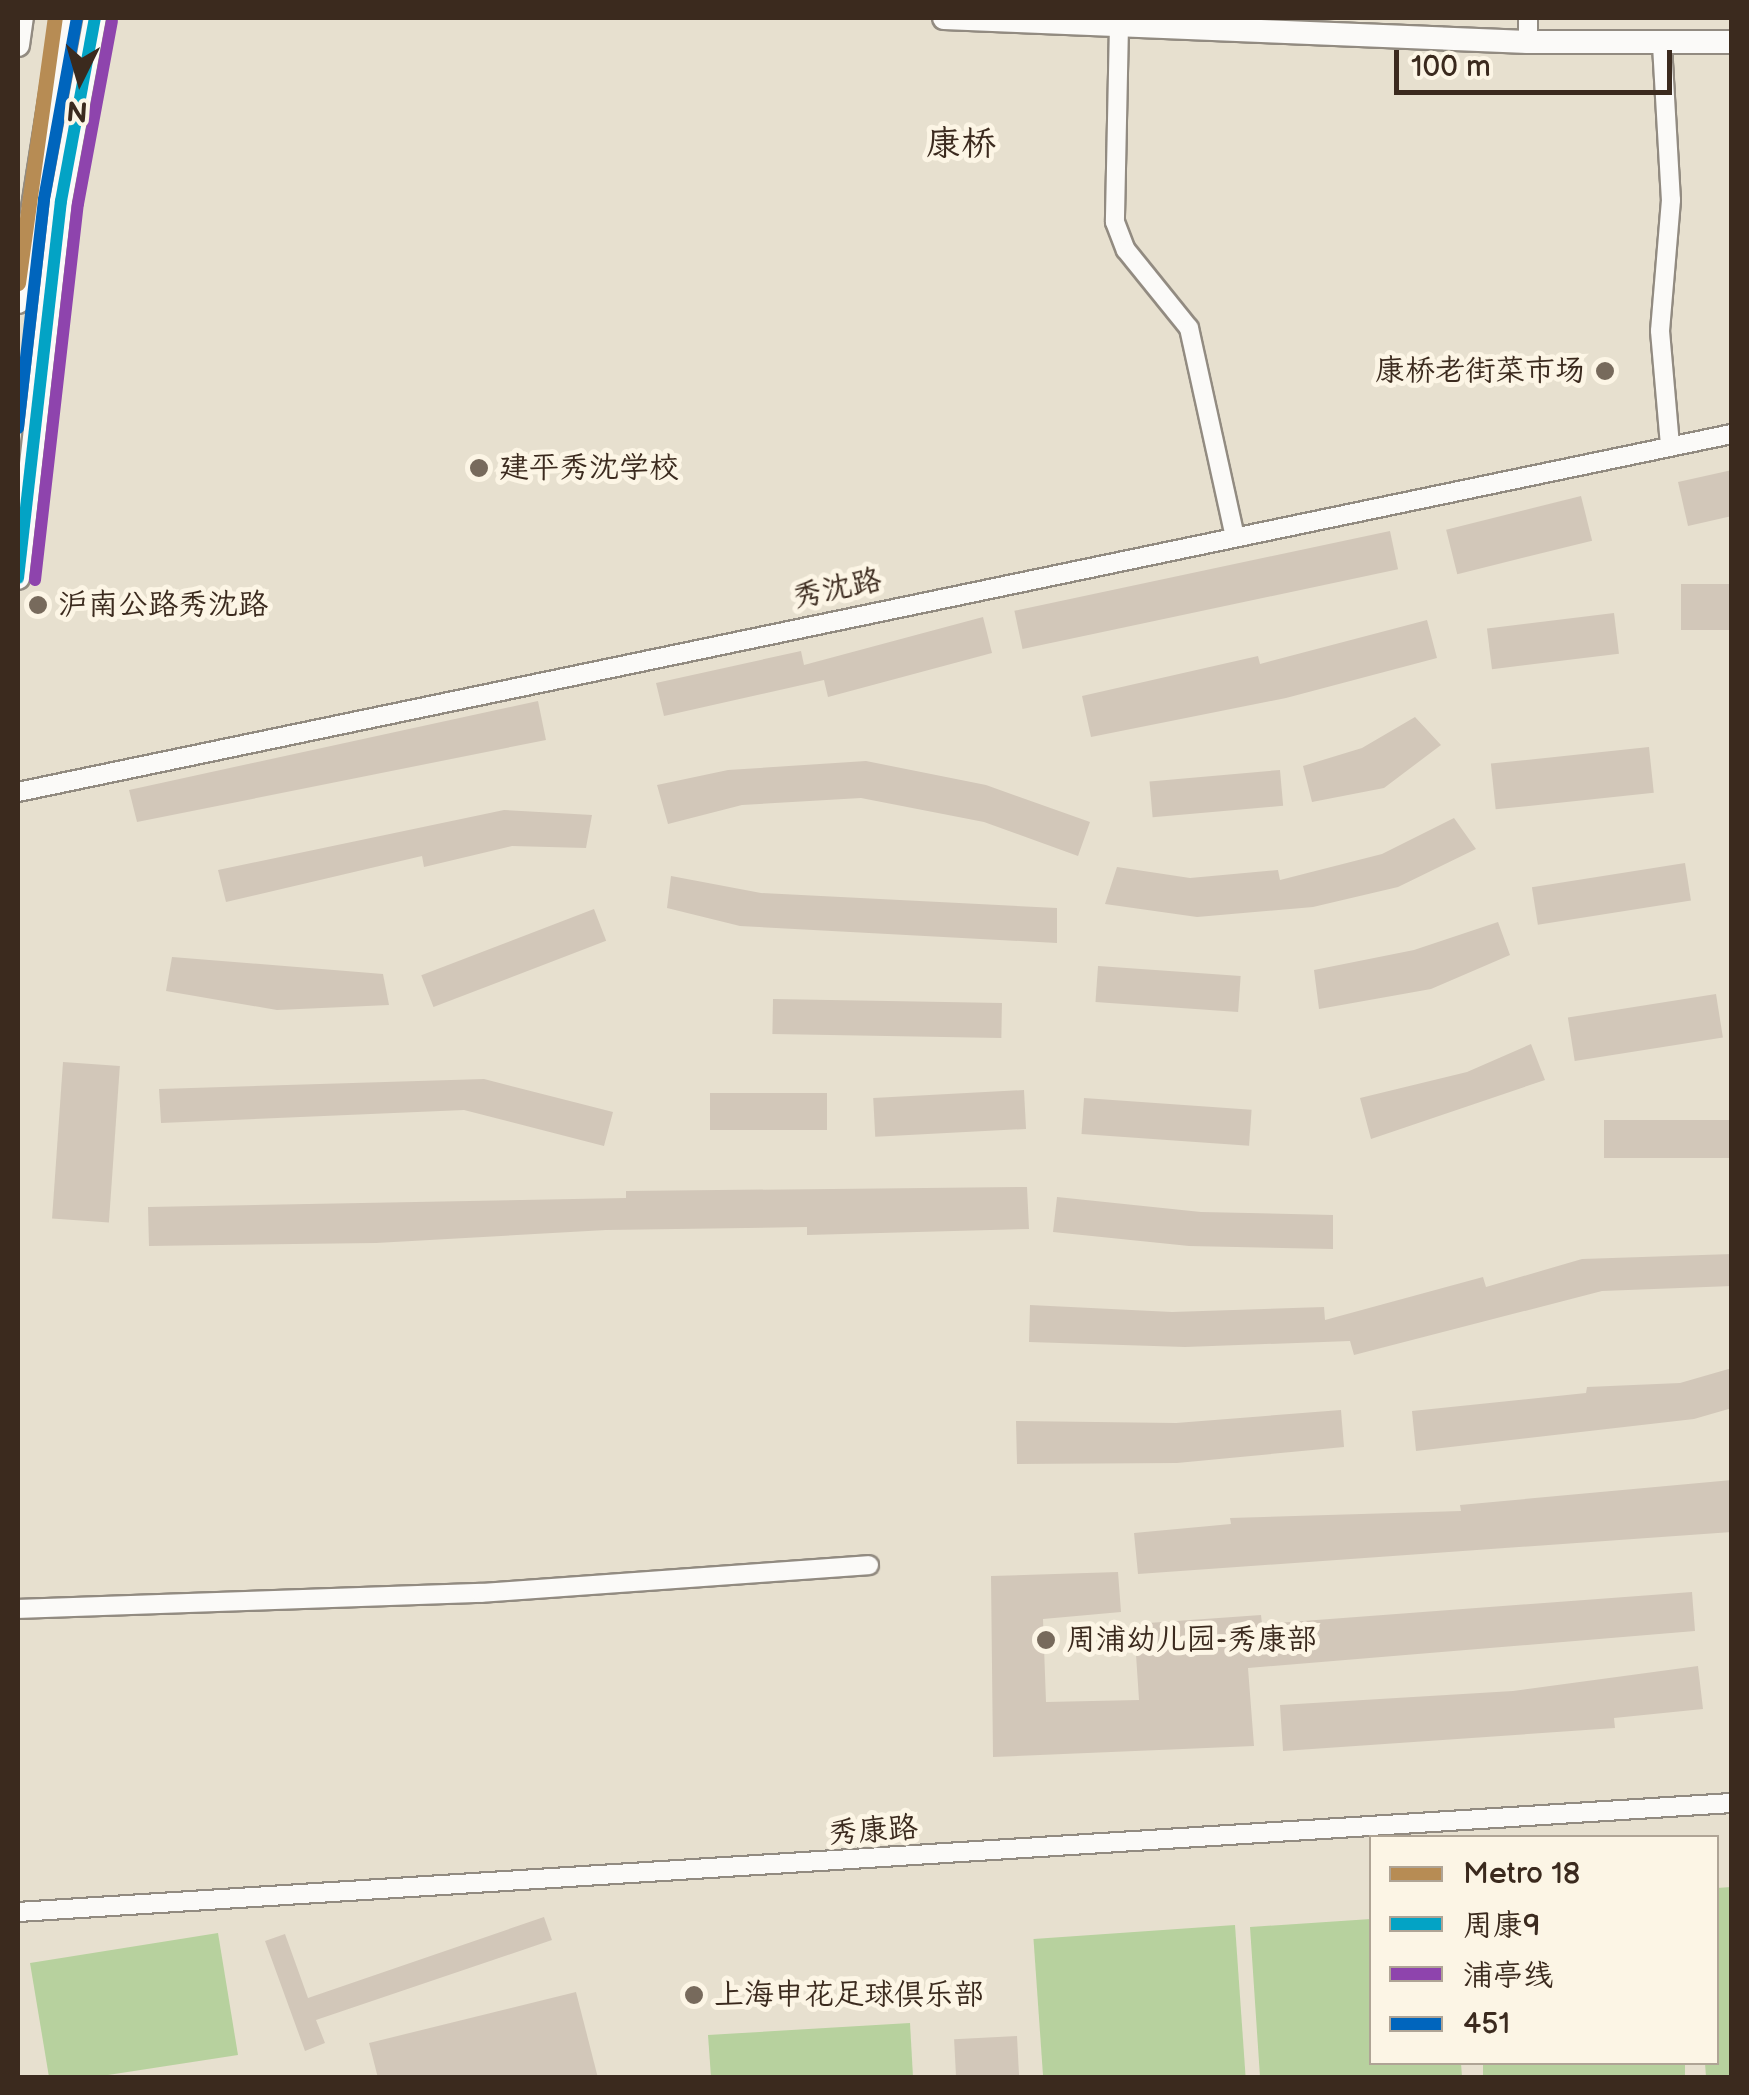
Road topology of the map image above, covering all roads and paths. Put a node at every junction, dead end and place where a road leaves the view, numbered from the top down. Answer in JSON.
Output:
{"nodes":[{"id":1,"x":22,"y":18,"type":"edge"},
{"id":2,"x":64,"y":18,"type":"edge"},
{"id":3,"x":95,"y":18,"type":"edge"},
{"id":4,"x":944,"y":18,"type":"edge"},
{"id":5,"x":1528,"y":18,"type":"edge"},
{"id":6,"x":1120,"y":25,"type":"junction"},
{"id":7,"x":1528,"y":42,"type":"junction"},
{"id":8,"x":1732,"y":42,"type":"edge"},
{"id":9,"x":18,"y":45,"type":"edge"},
{"id":10,"x":1662,"y":45,"type":"junction"},
{"id":11,"x":18,"y":302,"type":"edge"},
{"id":12,"x":1732,"y":434,"type":"edge"},
{"id":13,"x":1670,"y":446,"type":"junction"},
{"id":14,"x":1235,"y":536,"type":"junction"},
{"id":15,"x":18,"y":578,"type":"edge"},
{"id":16,"x":18,"y":792,"type":"edge"},
{"id":17,"x":869,"y":1565,"type":"dead end"},
{"id":18,"x":18,"y":1609,"type":"edge"},
{"id":19,"x":1732,"y":1803,"type":"edge"},
{"id":20,"x":18,"y":1912,"type":"edge"}],
"edges":[{"from":1,"to":9,"type":"main road"},
{"from":2,"to":11,"type":"main road"},
{"from":3,"to":15,"type":"main road"},
{"from":4,"to":6,"type":"main road"},
{"from":5,"to":7,"type":"street"},
{"from":6,"to":7,"type":"main road"},
{"from":6,"to":14,"type":"street"},
{"from":7,"to":10,"type":"main road"},
{"from":8,"to":10,"type":"main road"},
{"from":10,"to":13,"type":"street"},
{"from":12,"to":13,"type":"street","name":"秀沈路"},
{"from":13,"to":14,"type":"street","name":"秀沈路"},
{"from":14,"to":16,"type":"street","name":"秀沈路"},
{"from":17,"to":18,"type":"street"},
{"from":19,"to":20,"type":"street","name":"秀康路"}]}
